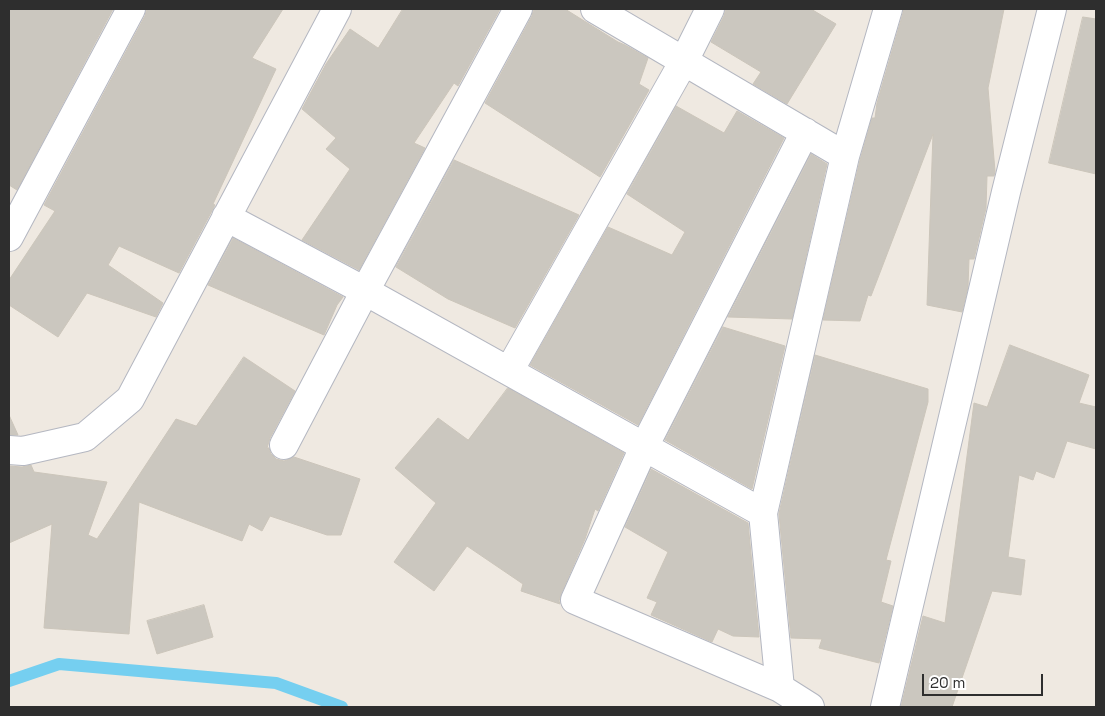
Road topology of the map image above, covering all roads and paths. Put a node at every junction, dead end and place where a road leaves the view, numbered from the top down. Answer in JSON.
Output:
{"nodes":[{"id":1,"x":131,"y":9,"type":"edge"},
{"id":2,"x":337,"y":9,"type":"edge"},
{"id":3,"x":518,"y":9,"type":"edge"},
{"id":4,"x":595,"y":9,"type":"edge"},
{"id":5,"x":710,"y":9,"type":"edge"},
{"id":6,"x":888,"y":9,"type":"edge"},
{"id":7,"x":1052,"y":9,"type":"edge"},
{"id":8,"x":684,"y":61,"type":"junction"},
{"id":9,"x":805,"y":132,"type":"junction"},
{"id":10,"x":845,"y":156,"type":"junction"},
{"id":11,"x":226,"y":217,"type":"junction"},
{"id":12,"x":9,"y":237,"type":"edge"},
{"id":13,"x":365,"y":291,"type":"junction"},
{"id":14,"x":509,"y":371,"type":"junction"},
{"id":15,"x":284,"y":445,"type":"dead end"},
{"id":16,"x":644,"y":447,"type":"junction"},
{"id":17,"x":9,"y":450,"type":"edge"},
{"id":18,"x":763,"y":513,"type":"junction"},
{"id":19,"x":780,"y":688,"type":"junction"},
{"id":20,"x":810,"y":707,"type":"edge"},
{"id":21,"x":885,"y":707,"type":"edge"}],
"edges":[{"from":1,"to":12,"type":"street"},
{"from":2,"to":11,"type":"street"},
{"from":3,"to":13,"type":"street"},
{"from":4,"to":8,"type":"street"},
{"from":5,"to":8,"type":"street"},
{"from":6,"to":10,"type":"street"},
{"from":7,"to":21,"type":"street"},
{"from":8,"to":9,"type":"street"},
{"from":8,"to":14,"type":"street"},
{"from":9,"to":10,"type":"street"},
{"from":9,"to":16,"type":"street"},
{"from":10,"to":18,"type":"street"},
{"from":11,"to":13,"type":"street"},
{"from":11,"to":17,"type":"street"},
{"from":13,"to":14,"type":"street"},
{"from":13,"to":15,"type":"street"},
{"from":14,"to":16,"type":"street"},
{"from":16,"to":18,"type":"street"},
{"from":16,"to":19,"type":"street"},
{"from":18,"to":19,"type":"street"},
{"from":19,"to":20,"type":"street"}]}
